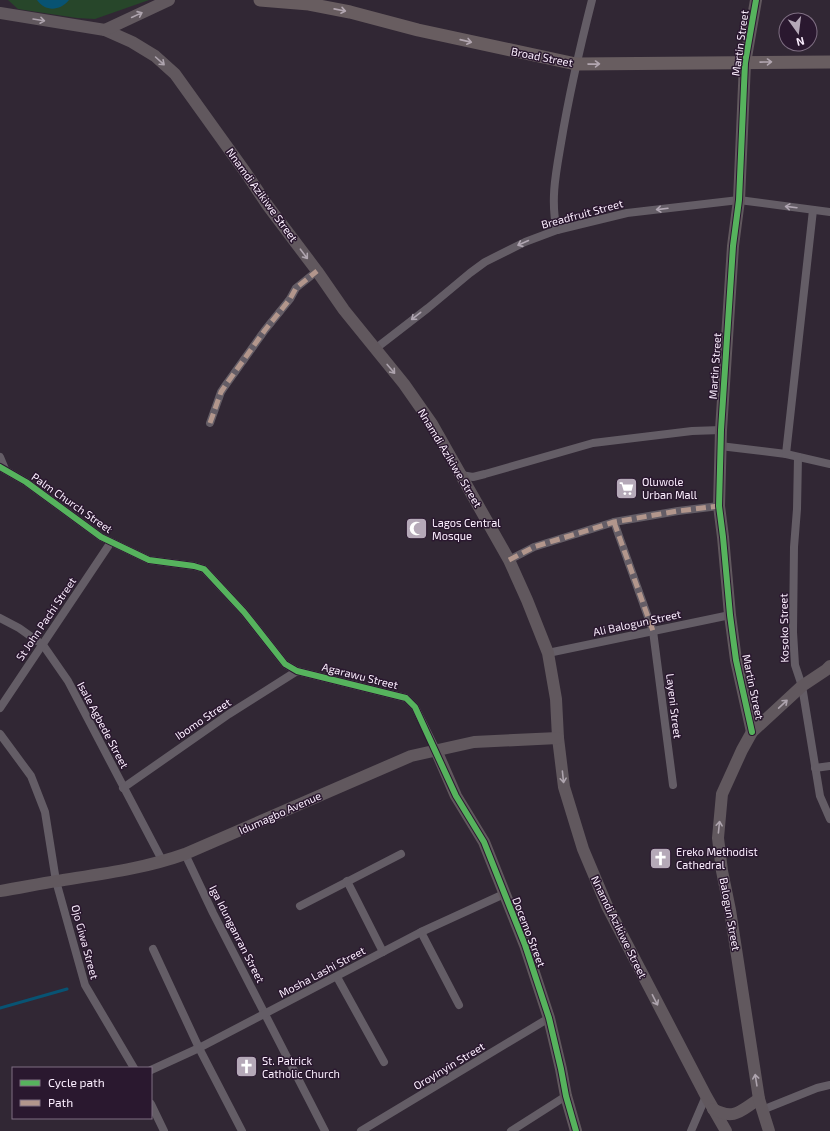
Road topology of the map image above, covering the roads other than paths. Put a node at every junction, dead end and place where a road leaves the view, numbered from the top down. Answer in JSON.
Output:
{"nodes":[{"id":1,"x":169,"y":0,"type":"edge"},
{"id":2,"x":260,"y":0,"type":"edge"},
{"id":3,"x":592,"y":0,"type":"edge"},
{"id":4,"x":756,"y":0,"type":"edge"},
{"id":5,"x":309,"y":2,"type":"edge"},
{"id":6,"x":0,"y":13,"type":"edge"},
{"id":7,"x":104,"y":30,"type":"junction"},
{"id":8,"x":830,"y":62,"type":"edge"},
{"id":9,"x":745,"y":63,"type":"junction"},
{"id":10,"x":576,"y":64,"type":"junction"},
{"id":11,"x":739,"y":200,"type":"junction"},
{"id":12,"x":813,"y":210,"type":"junction"},
{"id":13,"x":830,"y":212,"type":"edge"},
{"id":14,"x":557,"y":230,"type":"junction"},
{"id":15,"x":317,"y":271,"type":"junction"},
{"id":16,"x":375,"y":349,"type":"junction"},
{"id":17,"x":210,"y":423,"type":"dead end"},
{"id":18,"x":721,"y":430,"type":"junction"},
{"id":19,"x":720,"y":446,"type":"junction"},
{"id":20,"x":786,"y":454,"type":"junction"},
{"id":21,"x":0,"y":457,"type":"edge"},
{"id":22,"x":798,"y":457,"type":"junction"},
{"id":23,"x":830,"y":464,"type":"edge"},
{"id":24,"x":2,"y":468,"type":"edge"},
{"id":25,"x":461,"y":475,"type":"junction"},
{"id":26,"x":719,"y":506,"type":"junction"},
{"id":27,"x":614,"y":522,"type":"junction"},
{"id":28,"x":111,"y":542,"type":"junction"},
{"id":29,"x":509,"y":560,"type":"junction"},
{"id":30,"x":730,"y":615,"type":"junction"},
{"id":31,"x":0,"y":618,"type":"edge"},
{"id":32,"x":653,"y":631,"type":"junction"},
{"id":33,"x":43,"y":645,"type":"junction"},
{"id":34,"x":548,"y":653,"type":"junction"},
{"id":35,"x":829,"y":669,"type":"edge"},
{"id":36,"x":297,"y":671,"type":"junction"},
{"id":37,"x":802,"y":686,"type":"junction"},
{"id":38,"x":0,"y":708,"type":"edge"},
{"id":39,"x":752,"y":732,"type":"junction"},
{"id":40,"x":0,"y":734,"type":"edge"},
{"id":41,"x":558,"y":738,"type":"junction"},
{"id":42,"x":436,"y":750,"type":"junction"},
{"id":43,"x":830,"y":766,"type":"edge"},
{"id":44,"x":815,"y":768,"type":"junction"},
{"id":45,"x":673,"y":785,"type":"dead end"},
{"id":46,"x":123,"y":788,"type":"junction"},
{"id":47,"x":830,"y":819,"type":"edge"},
{"id":48,"x":185,"y":854,"type":"junction"},
{"id":49,"x":401,"y":854,"type":"dead end"},
{"id":50,"x":163,"y":862,"type":"junction"},
{"id":51,"x":56,"y":881,"type":"junction"},
{"id":52,"x":347,"y":881,"type":"junction"},
{"id":53,"x":0,"y":892,"type":"edge"},
{"id":54,"x":504,"y":894,"type":"junction"},
{"id":55,"x":300,"y":906,"type":"dead end"},
{"id":56,"x":422,"y":932,"type":"junction"},
{"id":57,"x":153,"y":949,"type":"dead end"},
{"id":58,"x":383,"y":952,"type":"junction"},
{"id":59,"x":337,"y":977,"type":"junction"},
{"id":60,"x":459,"y":1005,"type":"dead end"},
{"id":61,"x":266,"y":1014,"type":"junction"},
{"id":62,"x":549,"y":1018,"type":"junction"},
{"id":63,"x":199,"y":1048,"type":"junction"},
{"id":64,"x":384,"y":1062,"type":"dead end"},
{"id":65,"x":133,"y":1067,"type":"edge"},
{"id":66,"x":152,"y":1070,"type":"edge"},
{"id":67,"x":830,"y":1085,"type":"edge"},
{"id":68,"x":566,"y":1096,"type":"junction"},
{"id":69,"x":706,"y":1096,"type":"junction"},
{"id":70,"x":760,"y":1104,"type":"junction"},
{"id":71,"x":152,"y":1106,"type":"edge"},
{"id":72,"x":713,"y":1109,"type":"junction"},
{"id":73,"x":164,"y":1131,"type":"edge"},
{"id":74,"x":242,"y":1131,"type":"edge"},
{"id":75,"x":325,"y":1131,"type":"edge"},
{"id":76,"x":361,"y":1131,"type":"edge"},
{"id":77,"x":511,"y":1131,"type":"edge"},
{"id":78,"x":576,"y":1131,"type":"edge"},
{"id":79,"x":691,"y":1131,"type":"edge"},
{"id":80,"x":726,"y":1131,"type":"edge"},
{"id":81,"x":769,"y":1131,"type":"edge"}],
"edges":[{"from":7,"to":1,"type":"main road","one_way":true},
{"from":2,"to":5,"type":"main road","name":"Broad Street"},
{"from":3,"to":10,"type":"street"},
{"from":4,"to":9,"type":"main road","name":"Martin Street"},
{"from":5,"to":10,"type":"main road","name":"Broad Street","one_way":true},
{"from":6,"to":7,"type":"main road","name":"Nnamdi Azikiwe Street","one_way":true},
{"from":7,"to":15,"type":"main road","name":"Nnamdi Azikiwe Street","one_way":true},
{"from":9,"to":8,"type":"main road","name":"Broad Street","one_way":true},
{"from":10,"to":9,"type":"main road","name":"Broad Street","one_way":true},
{"from":9,"to":11,"type":"main road","name":"Martin Street"},
{"from":10,"to":14,"type":"street"},
{"from":12,"to":11,"type":"street","name":"Breadfruit Street","one_way":true},
{"from":11,"to":14,"type":"street","name":"Breadfruit Street","one_way":true},
{"from":11,"to":18,"type":"main road","name":"Martin Street"},
{"from":12,"to":13,"type":"street","name":"Breadfruit Street"},
{"from":12,"to":20,"type":"street"},
{"from":14,"to":16,"type":"street","name":"Breadfruit Street","one_way":true},
{"from":15,"to":16,"type":"main road","name":"Nnamdi Azikiwe Street"},
{"from":15,"to":17,"type":"street"},
{"from":16,"to":25,"type":"main road","name":"Nnamdi Azikiwe Street","one_way":true},
{"from":18,"to":19,"type":"main road","name":"Martin Street"},
{"from":18,"to":25,"type":"street"},
{"from":19,"to":20,"type":"street"},
{"from":19,"to":26,"type":"main road","name":"Martin Street"},
{"from":20,"to":22,"type":"street"},
{"from":21,"to":24,"type":"street"},
{"from":22,"to":23,"type":"street"},
{"from":22,"to":37,"type":"street","name":"Kosoko Street"},
{"from":24,"to":28,"type":"street","name":"Palm Church Street"},
{"from":25,"to":29,"type":"main road","name":"Nnamdi Azikiwe Street"},
{"from":26,"to":27,"type":"street"},
{"from":26,"to":30,"type":"main road","name":"Martin Street"},
{"from":27,"to":29,"type":"street"},
{"from":27,"to":32,"type":"street","name":"Layeni Street"},
{"from":28,"to":33,"type":"street","name":"St John Pachi Street"},
{"from":28,"to":36,"type":"street","name":"Palm Church Street"},
{"from":29,"to":34,"type":"main road","name":"Nnamdi Azikiwe Street"},
{"from":30,"to":32,"type":"street","name":"Ali Balogun Street"},
{"from":30,"to":39,"type":"main road","name":"Martin Street"},
{"from":31,"to":33,"type":"street","name":"Isale Agbede Street"},
{"from":32,"to":34,"type":"street","name":"Ali Balogun Street"},
{"from":32,"to":45,"type":"street","name":"Layeni Street"},
{"from":33,"to":38,"type":"street","name":"St John Pachi Street"},
{"from":33,"to":46,"type":"street","name":"Isale Agbede Street"},
{"from":34,"to":41,"type":"main road","name":"Nnamdi Azikiwe Street"},
{"from":35,"to":37,"type":"main road","name":"Balogun Street"},
{"from":36,"to":42,"type":"street","name":"Agarawu Street"},
{"from":36,"to":46,"type":"street","name":"Ibomo Street"},
{"from":39,"to":37,"type":"main road","name":"Balogun Street","one_way":true},
{"from":37,"to":44,"type":"street","name":"Kosoko Street"},
{"from":70,"to":39,"type":"main road","name":"Balogun Street","one_way":true},
{"from":40,"to":51,"type":"street","name":"Ojo Giwa Street"},
{"from":41,"to":42,"type":"main road","name":"Idumagbo Avenue"},
{"from":41,"to":69,"type":"main road","name":"Nnamdi Azikiwe Street","one_way":true},
{"from":42,"to":48,"type":"main road","name":"Idumagbo Avenue"},
{"from":42,"to":54,"type":"main road","name":"Docemo Street"},
{"from":43,"to":44,"type":"street"},
{"from":44,"to":47,"type":"street","name":"Kosoko Street"},
{"from":46,"to":50,"type":"street","name":"Isale Agbede Street"},
{"from":48,"to":50,"type":"main road","name":"Idumagbo Avenue"},
{"from":48,"to":61,"type":"street","name":"Iga Idunganran Street"},
{"from":49,"to":52,"type":"street"},
{"from":50,"to":51,"type":"main road","name":"Idumagbo Avenue"},
{"from":51,"to":53,"type":"main road","name":"Idumagbo Avenue"},
{"from":51,"to":65,"type":"street","name":"Ojo Giwa Street"},
{"from":52,"to":55,"type":"street"},
{"from":52,"to":58,"type":"street"},
{"from":54,"to":56,"type":"street","name":"Mosha Lashi Street"},
{"from":54,"to":62,"type":"main road","name":"Docemo Street"},
{"from":56,"to":58,"type":"street","name":"Mosha Lashi Street"},
{"from":56,"to":60,"type":"street"},
{"from":57,"to":63,"type":"street"},
{"from":58,"to":59,"type":"street","name":"Mosha Lashi Street"},
{"from":59,"to":61,"type":"street","name":"Mosha Lashi Street"},
{"from":59,"to":64,"type":"street"},
{"from":61,"to":63,"type":"street","name":"Mosha Lashi Street"},
{"from":61,"to":75,"type":"street","name":"Iga Idunganran Street"},
{"from":62,"to":68,"type":"main road","name":"Docemo Street"},
{"from":62,"to":76,"type":"street","name":"Oroyinyin Street"},
{"from":63,"to":66,"type":"street","name":"Mosha Lashi Street"},
{"from":63,"to":74,"type":"street"},
{"from":67,"to":70,"type":"street"},
{"from":68,"to":77,"type":"street"},
{"from":68,"to":78,"type":"main road","name":"Docemo Street"},
{"from":69,"to":72,"type":"main road","name":"Nnamdi Azikiwe Street"},
{"from":69,"to":79,"type":"street"},
{"from":70,"to":72,"type":"main road"},
{"from":70,"to":81,"type":"main road","name":"Balogun Street"},
{"from":71,"to":73,"type":"street"},
{"from":72,"to":80,"type":"main road","name":"Nnamdi Azikiwe Street"}]}
